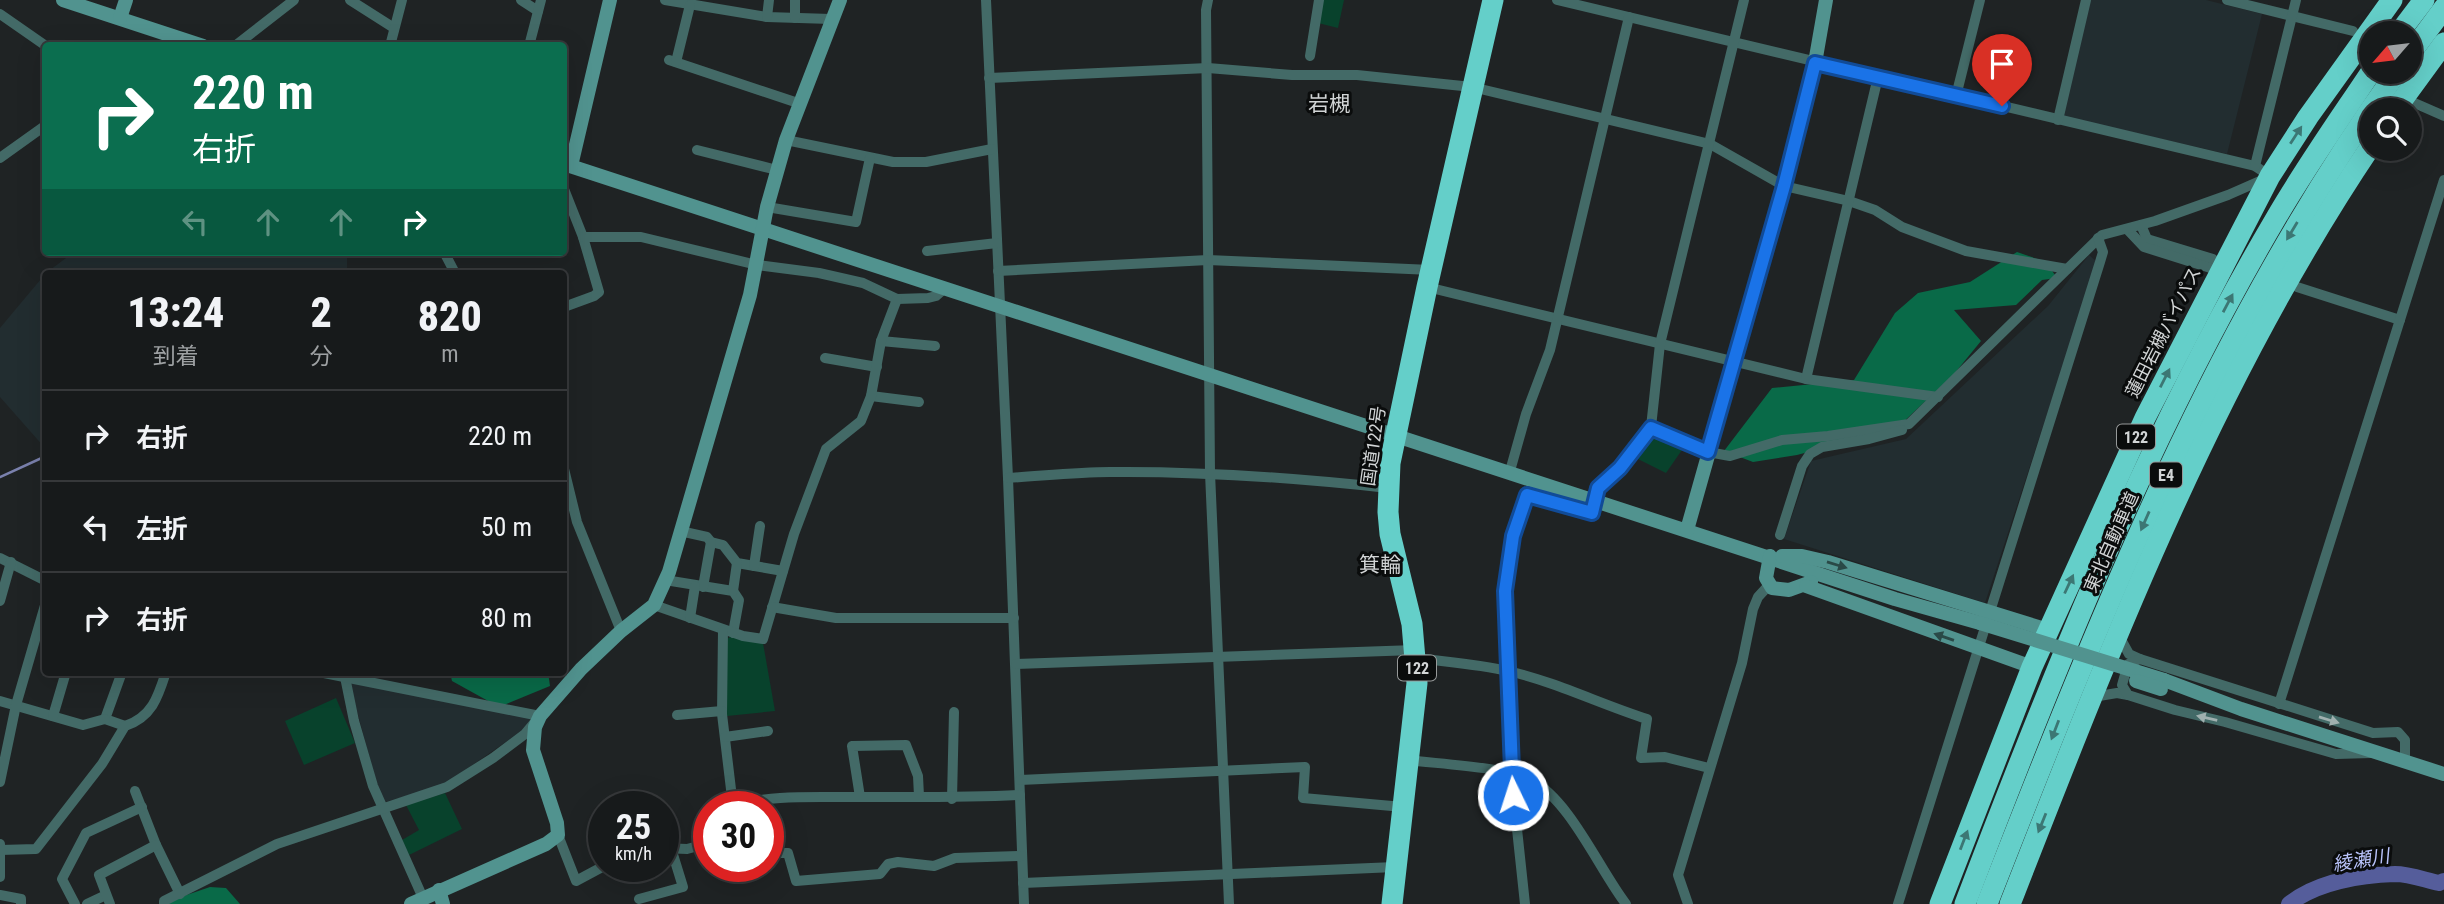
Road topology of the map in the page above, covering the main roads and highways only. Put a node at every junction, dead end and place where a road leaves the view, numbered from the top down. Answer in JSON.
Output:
{"nodes":[{"id":1,"x":1493,"y":0,"type":"edge"},
{"id":2,"x":2392,"y":0,"type":"edge"},
{"id":3,"x":2424,"y":0,"type":"edge"},
{"id":4,"x":2444,"y":8,"type":"edge"},
{"id":5,"x":2408,"y":21,"type":"edge"},
{"id":6,"x":2422,"y":38,"type":"edge"},
{"id":7,"x":2444,"y":43,"type":"edge"},
{"id":8,"x":2363,"y":84,"type":"edge"},
{"id":9,"x":2389,"y":84,"type":"edge"},
{"id":10,"x":2403,"y":98,"type":"edge"},
{"id":11,"x":2362,"y":161,"type":"edge"},
{"id":12,"x":1392,"y":904,"type":"edge"},
{"id":13,"x":1940,"y":904,"type":"edge"},
{"id":14,"x":1965,"y":904,"type":"edge"},
{"id":15,"x":1987,"y":904,"type":"edge"},
{"id":16,"x":2010,"y":904,"type":"edge"}],
"edges":[{"from":1,"to":12,"type":"highway","name":"国道122号","number":"122"},
{"from":13,"to":2,"type":"highway","name":"蓮田岩槻バイパス","number":"122","one_way":true},
{"from":3,"to":5,"type":"highway"},
{"from":4,"to":6,"type":"highway"},
{"from":7,"to":10,"type":"highway"},
{"from":14,"to":8,"type":"highway","name":"東北自動車道","number":"E4","one_way":true},
{"from":9,"to":15,"type":"highway","name":"東北自動車道","number":"E4","one_way":true},
{"from":11,"to":16,"type":"highway","one_way":true}]}
